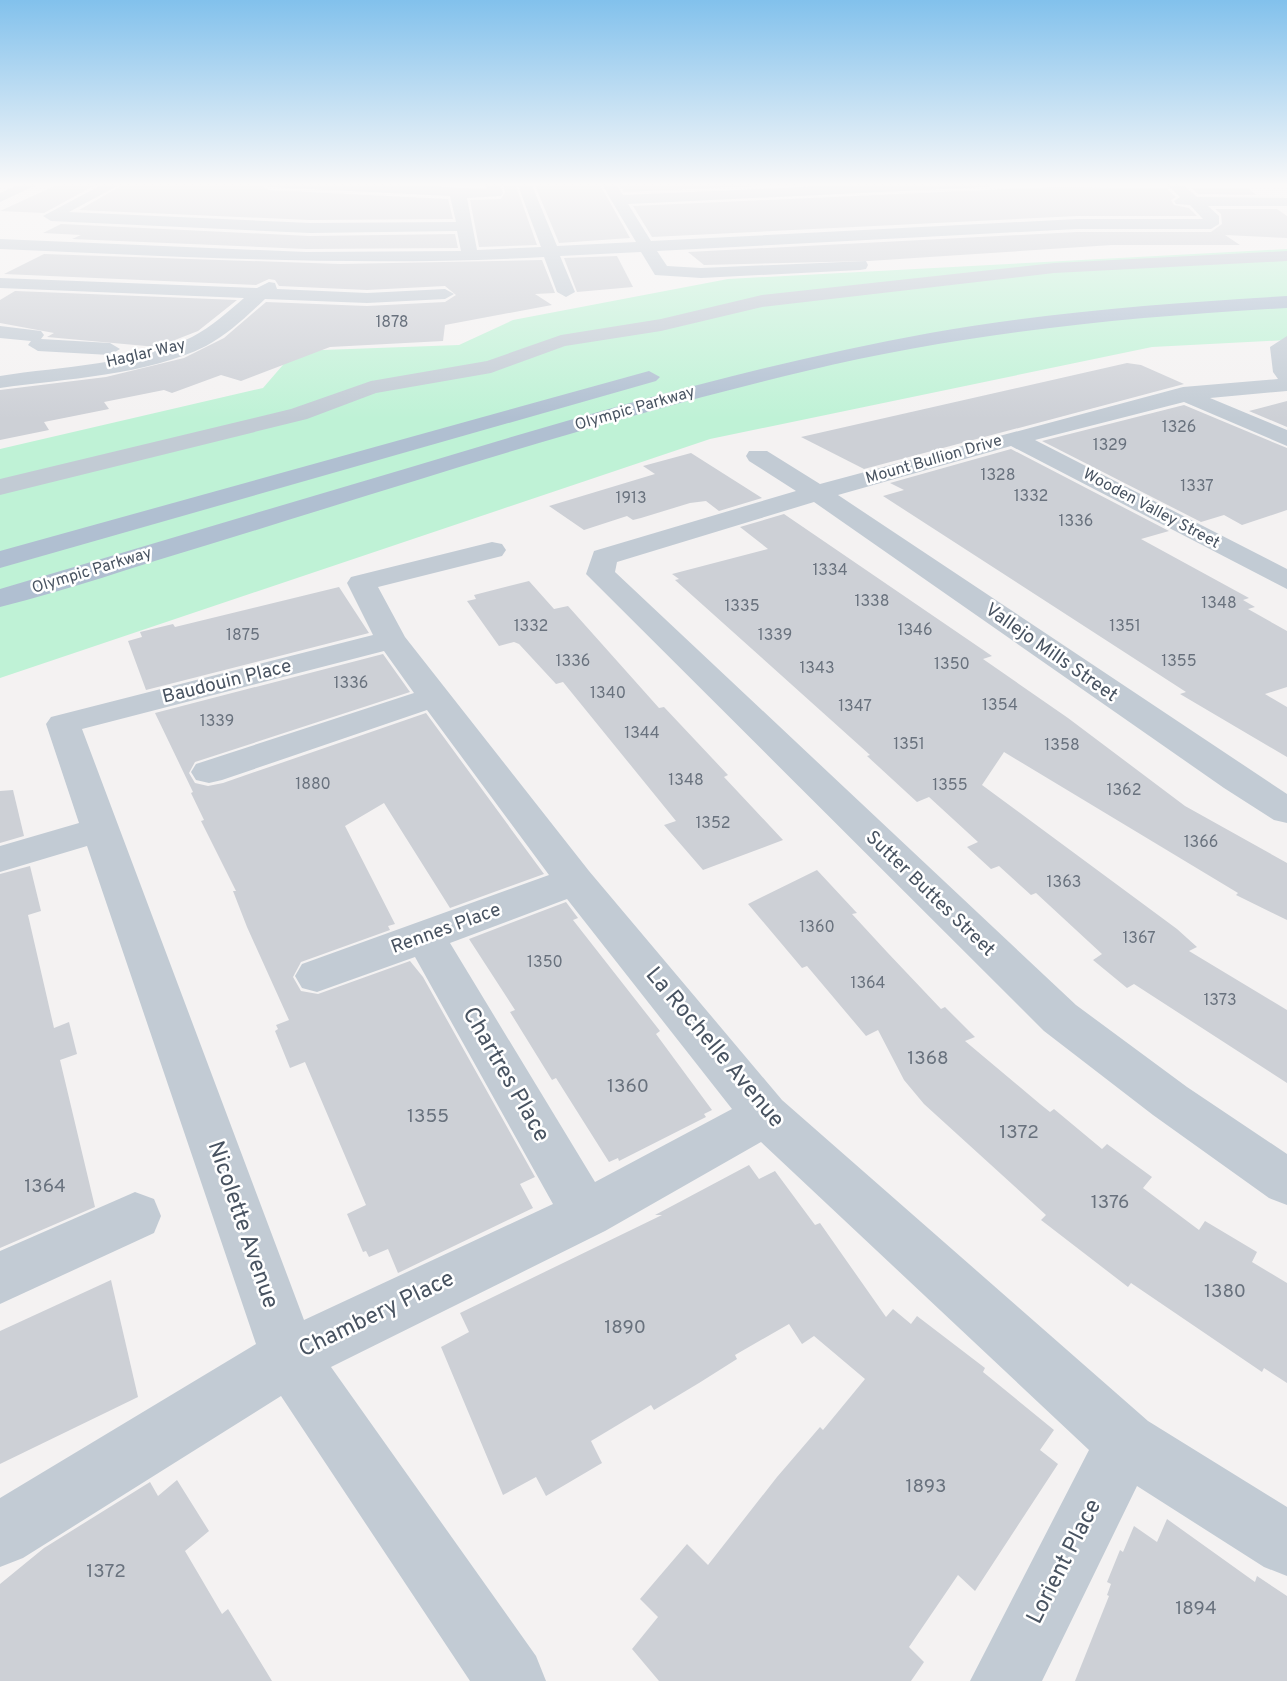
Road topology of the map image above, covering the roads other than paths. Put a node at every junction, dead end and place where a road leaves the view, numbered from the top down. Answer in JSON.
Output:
{"nodes":[{"id":1,"x":31,"y":261,"type":"edge"},
{"id":2,"x":300,"y":261,"type":"edge"},
{"id":3,"x":555,"y":261,"type":"edge"},
{"id":4,"x":656,"y":261,"type":"edge"},
{"id":5,"x":1181,"y":261,"type":"edge"},
{"id":6,"x":874,"y":264,"type":"dead end"},
{"id":7,"x":0,"y":278,"type":"edge"},
{"id":8,"x":0,"y":283,"type":"edge"},
{"id":9,"x":1287,"y":287,"type":"edge"},
{"id":10,"x":566,"y":292,"type":"dead end"},
{"id":11,"x":260,"y":294,"type":"junction"},
{"id":12,"x":445,"y":294,"type":"dead end"},
{"id":13,"x":1287,"y":302,"type":"edge"},
{"id":14,"x":861,"y":330,"type":"dead end"},
{"id":15,"x":0,"y":332,"type":"edge"},
{"id":16,"x":1287,"y":342,"type":"edge"},
{"id":17,"x":149,"y":356,"type":"junction"},
{"id":18,"x":675,"y":371,"type":"dead end"},
{"id":19,"x":1287,"y":376,"type":"edge"},
{"id":20,"x":0,"y":383,"type":"edge"},
{"id":21,"x":1287,"y":385,"type":"edge"},
{"id":22,"x":1183,"y":394,"type":"junction"},
{"id":23,"x":1014,"y":438,"type":"junction"},
{"id":24,"x":1287,"y":439,"type":"edge"},
{"id":25,"x":758,"y":456,"type":"dead end"},
{"id":26,"x":0,"y":487,"type":"edge"},
{"id":27,"x":816,"y":494,"type":"junction"},
{"id":28,"x":492,"y":550,"type":"dead end"},
{"id":29,"x":0,"y":560,"type":"edge"},
{"id":30,"x":600,"y":574,"type":"joint"},
{"id":31,"x":1287,"y":580,"type":"edge"},
{"id":32,"x":0,"y":598,"type":"edge"},
{"id":33,"x":391,"y":640,"type":"junction"},
{"id":34,"x":437,"y":696,"type":"junction"},
{"id":35,"x":64,"y":724,"type":"joint"},
{"id":36,"x":209,"y":772,"type":"dead end"},
{"id":37,"x":1287,"y":811,"type":"edge"},
{"id":38,"x":102,"y":829,"type":"junction"},
{"id":39,"x":0,"y":859,"type":"edge"},
{"id":40,"x":575,"y":881,"type":"junction"},
{"id":41,"x":425,"y":937,"type":"junction"},
{"id":42,"x":317,"y":976,"type":"dead end"},
{"id":43,"x":765,"y":1115,"type":"junction"},
{"id":44,"x":1287,"y":1181,"type":"edge"},
{"id":45,"x":586,"y":1214,"type":"junction"},
{"id":46,"x":135,"y":1216,"type":"dead end"},
{"id":47,"x":0,"y":1278,"type":"edge"},
{"id":48,"x":289,"y":1357,"type":"junction"},
{"id":49,"x":1126,"y":1443,"type":"junction"},
{"id":50,"x":0,"y":1535,"type":"edge"},
{"id":51,"x":1287,"y":1544,"type":"edge"},
{"id":52,"x":511,"y":1681,"type":"edge"},
{"id":53,"x":1005,"y":1681,"type":"edge"}],
"edges":[{"from":1,"to":7,"type":"street"},
{"from":2,"to":11,"type":"street","name":"Haglar Way"},
{"from":3,"to":10,"type":"street"},
{"from":4,"to":6,"type":"street"},
{"from":5,"to":26,"type":"street"},
{"from":8,"to":11,"type":"street"},
{"from":9,"to":14,"type":"main road"},
{"from":11,"to":12,"type":"street"},
{"from":11,"to":17,"type":"street","name":"Haglar Way"},
{"from":13,"to":32,"type":"main road","name":"Olympic Parkway"},
{"from":15,"to":17,"type":"street"},
{"from":16,"to":19,"type":"street"},
{"from":17,"to":20,"type":"street","name":"Haglar Way"},
{"from":18,"to":29,"type":"main road","name":"Olympic Parkway"},
{"from":21,"to":22,"type":"street","name":"Mount Bullion Drive"},
{"from":22,"to":23,"type":"street","name":"Mount Bullion Drive"},
{"from":22,"to":24,"type":"street"},
{"from":23,"to":27,"type":"street","name":"Mount Bullion Drive"},
{"from":23,"to":31,"type":"street","name":"Wooden Valley Street"},
{"from":25,"to":27,"type":"street","name":"Vallejo Mills Street"},
{"from":27,"to":30,"type":"street","name":"Mount Bullion Drive"},
{"from":27,"to":37,"type":"street","name":"Vallejo Mills Street"},
{"from":28,"to":33,"type":"street","name":"La Rochelle Avenue"},
{"from":30,"to":44,"type":"street","name":"Sutter Buttes Street"},
{"from":33,"to":34,"type":"street","name":"La Rochelle Avenue"},
{"from":33,"to":35,"type":"street","name":"Baudouin Place"},
{"from":34,"to":36,"type":"street"},
{"from":34,"to":40,"type":"street","name":"La Rochelle Avenue"},
{"from":35,"to":38,"type":"street","name":"Nicolette Avenue"},
{"from":38,"to":39,"type":"street"},
{"from":38,"to":48,"type":"street","name":"Nicolette Avenue"},
{"from":40,"to":41,"type":"street","name":"Rennes Place"},
{"from":40,"to":43,"type":"street","name":"La Rochelle Avenue"},
{"from":41,"to":42,"type":"street","name":"Rennes Place"},
{"from":41,"to":45,"type":"street","name":"Chartres Place"},
{"from":43,"to":45,"type":"street","name":"Chambery Place"},
{"from":43,"to":49,"type":"street","name":"La Rochelle Avenue"},
{"from":45,"to":48,"type":"street","name":"Chambery Place"},
{"from":46,"to":47,"type":"street"},
{"from":48,"to":50,"type":"street","name":"Chambery Place"},
{"from":48,"to":52,"type":"street","name":"Nicolette Avenue"},
{"from":49,"to":51,"type":"street","name":"La Rochelle Avenue"},
{"from":49,"to":53,"type":"street","name":"Lorient Place"}]}
